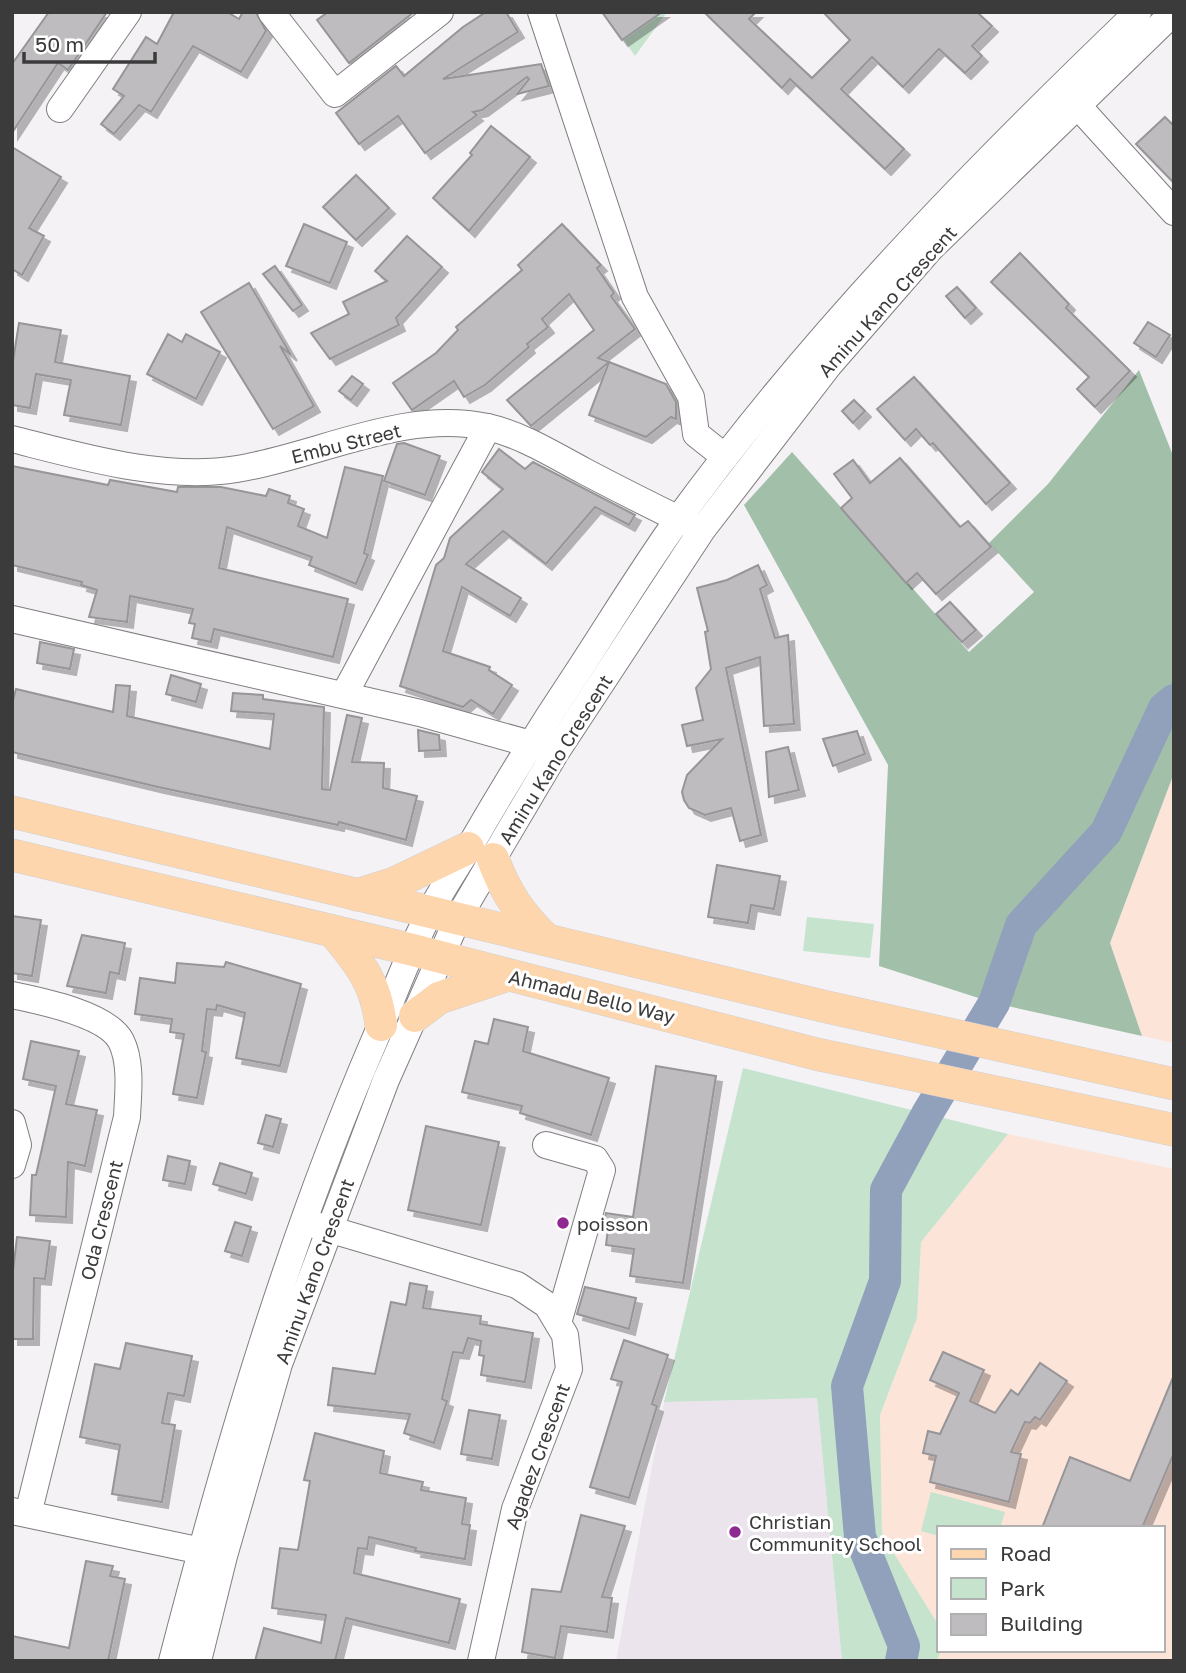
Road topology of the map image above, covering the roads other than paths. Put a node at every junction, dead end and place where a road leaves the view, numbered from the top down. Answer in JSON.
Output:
{"nodes":[{"id":1,"x":128,"y":12,"type":"edge"},
{"id":2,"x":271,"y":12,"type":"edge"},
{"id":3,"x":440,"y":12,"type":"edge"},
{"id":4,"x":541,"y":12,"type":"edge"},
{"id":5,"x":1138,"y":12,"type":"edge"},
{"id":6,"x":1174,"y":12,"type":"edge"},
{"id":7,"x":1077,"y":105,"type":"junction"},
{"id":8,"x":60,"y":108,"type":"dead end"},
{"id":9,"x":1174,"y":212,"type":"edge"},
{"id":10,"x":488,"y":427,"type":"junction"},
{"id":11,"x":12,"y":439,"type":"edge"},
{"id":12,"x":725,"y":457,"type":"junction"},
{"id":13,"x":690,"y":524,"type":"junction"},
{"id":14,"x":12,"y":619,"type":"edge"},
{"id":15,"x":344,"y":695,"type":"junction"},
{"id":16,"x":531,"y":742,"type":"junction"},
{"id":17,"x":556,"y":752,"type":"junction"},
{"id":18,"x":12,"y":813,"type":"edge"},
{"id":19,"x":481,"y":854,"type":"junction"},
{"id":20,"x":12,"y":855,"type":"edge"},
{"id":21,"x":356,"y":895,"type":"junction"},
{"id":22,"x":444,"y":916,"type":"junction"},
{"id":23,"x":333,"y":931,"type":"junction"},
{"id":24,"x":547,"y":940,"type":"junction"},
{"id":25,"x":427,"y":954,"type":"junction"},
{"id":26,"x":508,"y":975,"type":"junction"},
{"id":27,"x":12,"y":996,"type":"edge"},
{"id":28,"x":415,"y":1016,"type":"junction"},
{"id":29,"x":381,"y":1025,"type":"junction"},
{"id":30,"x":1174,"y":1084,"type":"edge"},
{"id":31,"x":12,"y":1123,"type":"edge"},
{"id":32,"x":1168,"y":1129,"type":"edge"},
{"id":33,"x":546,"y":1145,"type":"dead end"},
{"id":34,"x":12,"y":1165,"type":"edge"},
{"id":35,"x":302,"y":1222,"type":"junction"},
{"id":36,"x":330,"y":1229,"type":"junction"},
{"id":37,"x":558,"y":1323,"type":"junction"},
{"id":38,"x":20,"y":1513,"type":"edge"},
{"id":39,"x":212,"y":1553,"type":"junction"},
{"id":40,"x":172,"y":1661,"type":"edge"},
{"id":41,"x":198,"y":1661,"type":"edge"},
{"id":42,"x":481,"y":1661,"type":"edge"}],
"edges":[{"from":1,"to":8,"type":"street"},
{"from":2,"to":3,"type":"street"},
{"from":4,"to":12,"type":"street"},
{"from":5,"to":12,"type":"street","name":"Aminu Kano Crescent"},
{"from":6,"to":7,"type":"street","name":"Aminu Kano Crescent"},
{"from":7,"to":9,"type":"street"},
{"from":7,"to":13,"type":"street","name":"Aminu Kano Crescent"},
{"from":10,"to":11,"type":"street","name":"Embu Street"},
{"from":10,"to":13,"type":"street","name":"Embu Street"},
{"from":10,"to":15,"type":"street"},
{"from":12,"to":13,"type":"street","name":"Aminu Kano Crescent"},
{"from":13,"to":16,"type":"street","name":"Aminu Kano Crescent"},
{"from":13,"to":17,"type":"street","name":"Aminu Kano Crescent"},
{"from":14,"to":15,"type":"street"},
{"from":15,"to":16,"type":"street"},
{"from":16,"to":17,"type":"street"},
{"from":16,"to":19,"type":"street","name":"Aminu Kano Crescent"},
{"from":17,"to":19,"type":"street","name":"Aminu Kano Crescent"},
{"from":18,"to":21,"type":"main road"},
{"from":19,"to":21,"type":"main road"},
{"from":19,"to":22,"type":"street","name":"Aminu Kano Crescent"},
{"from":19,"to":24,"type":"main road"},
{"from":20,"to":23,"type":"main road","name":"Ahmadu Bello Way"},
{"from":21,"to":22,"type":"main road"},
{"from":22,"to":24,"type":"main road"},
{"from":22,"to":25,"type":"street","name":"Aminu Kano Crescent"},
{"from":23,"to":25,"type":"main road","name":"Ahmadu Bello Way"},
{"from":23,"to":29,"type":"main road"},
{"from":24,"to":30,"type":"main road"},
{"from":25,"to":26,"type":"main road","name":"Ahmadu Bello Way"},
{"from":25,"to":28,"type":"street","name":"Aminu Kano Crescent"},
{"from":25,"to":29,"type":"street","name":"Aminu Kano Crescent"},
{"from":26,"to":28,"type":"main road"},
{"from":26,"to":32,"type":"main road","name":"Ahmadu Bello Way"},
{"from":27,"to":38,"type":"street","name":"Oda Crescent"},
{"from":28,"to":36,"type":"street","name":"Aminu Kano Crescent"},
{"from":29,"to":35,"type":"street","name":"Aminu Kano Crescent"},
{"from":31,"to":34,"type":"street"},
{"from":33,"to":37,"type":"street"},
{"from":35,"to":36,"type":"street","name":"Agadez Crescent"},
{"from":35,"to":39,"type":"street","name":"Aminu Kano Crescent"},
{"from":36,"to":37,"type":"street","name":"Agadez Crescent"},
{"from":36,"to":39,"type":"street","name":"Aminu Kano Crescent"},
{"from":37,"to":42,"type":"street","name":"Agadez Crescent"},
{"from":38,"to":39,"type":"street"},
{"from":39,"to":40,"type":"street","name":"Aminu Kano Crescent"},
{"from":39,"to":41,"type":"street","name":"Aminu Kano Crescent"}]}
